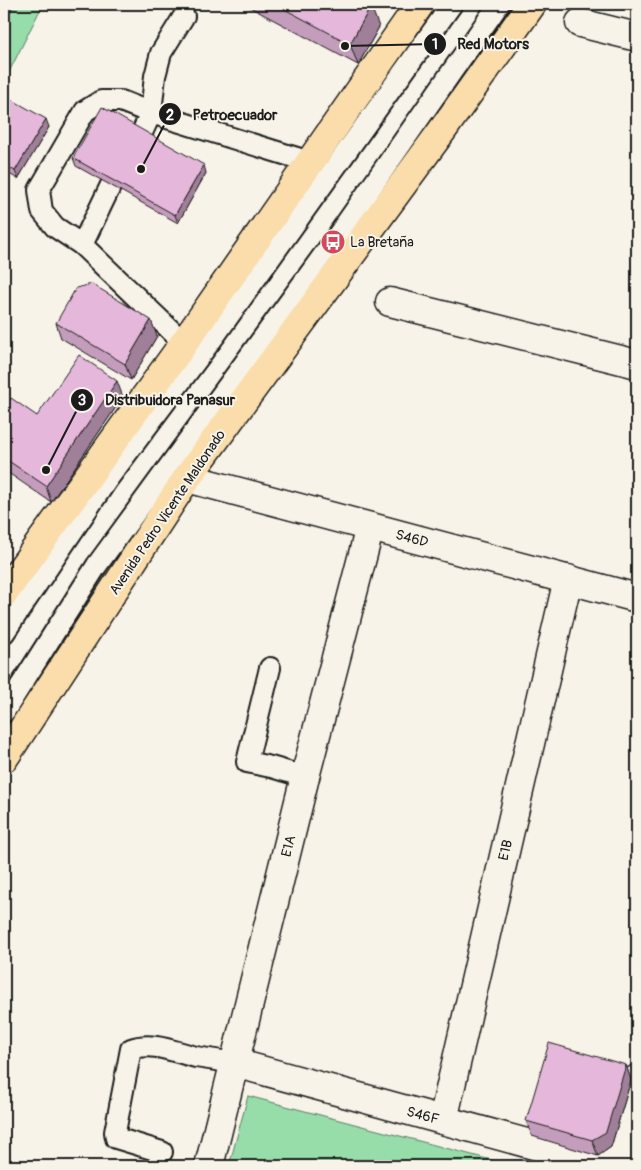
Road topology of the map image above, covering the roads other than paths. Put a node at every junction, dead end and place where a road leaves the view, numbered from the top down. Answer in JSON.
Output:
{"nodes":[{"id":1,"x":420,"y":4,"type":"edge"},
{"id":2,"x":452,"y":4,"type":"edge"},
{"id":3,"x":499,"y":4,"type":"edge"},
{"id":4,"x":532,"y":4,"type":"edge"},
{"id":5,"x":184,"y":16,"type":"dead end"},
{"id":6,"x":580,"y":23,"type":"dead end"},
{"id":7,"x":637,"y":37,"type":"edge"},
{"id":8,"x":151,"y":113,"type":"junction"},
{"id":9,"x":140,"y":137,"type":"edge"},
{"id":10,"x":310,"y":162,"type":"junction"},
{"id":11,"x":111,"y":185,"type":"edge"},
{"id":12,"x":82,"y":244,"type":"junction"},
{"id":13,"x":390,"y":302,"type":"dead end"},
{"id":14,"x":184,"y":343,"type":"junction"},
{"id":15,"x":637,"y":364,"type":"edge"},
{"id":16,"x":187,"y":478,"type":"junction"},
{"id":17,"x":370,"y":527,"type":"junction"},
{"id":18,"x":568,"y":579,"type":"junction"},
{"id":19,"x":4,"y":593,"type":"edge"},
{"id":20,"x":637,"y":598,"type":"edge"},
{"id":21,"x":4,"y":633,"type":"edge"},
{"id":22,"x":270,"y":668,"type":"dead end"},
{"id":23,"x":4,"y":712,"type":"edge"},
{"id":24,"x":4,"y":758,"type":"edge"},
{"id":25,"x":305,"y":777,"type":"junction"},
{"id":26,"x":235,"y":1063,"type":"junction"},
{"id":27,"x":637,"y":1079,"type":"edge"},
{"id":28,"x":443,"y":1120,"type":"junction"},
{"id":29,"x":162,"y":1152,"type":"dead end"},
{"id":30,"x":209,"y":1166,"type":"edge"},
{"id":31,"x":610,"y":1166,"type":"edge"},
{"id":32,"x":615,"y":1166,"type":"edge"}],
"edges":[{"from":1,"to":10,"type":"main road"},
{"from":2,"to":21,"type":"lane"},
{"from":3,"to":23,"type":"lane"},
{"from":4,"to":16,"type":"main road","name":"Avenida Pedro Vicente Maldonado"},
{"from":5,"to":8,"type":"lane"},
{"from":6,"to":7,"type":"street"},
{"from":8,"to":9,"type":"lane"},
{"from":8,"to":10,"type":"lane"},
{"from":8,"to":12,"type":"lane"},
{"from":10,"to":14,"type":"main road"},
{"from":11,"to":12,"type":"lane"},
{"from":12,"to":14,"type":"lane"},
{"from":13,"to":15,"type":"street"},
{"from":14,"to":19,"type":"main road"},
{"from":16,"to":17,"type":"street","name":"S46D"},
{"from":16,"to":24,"type":"main road","name":"Avenida Pedro Vicente Maldonado"},
{"from":17,"to":18,"type":"street","name":"S46D"},
{"from":17,"to":25,"type":"street","name":"E1A"},
{"from":18,"to":20,"type":"street","name":"S46D"},
{"from":18,"to":28,"type":"street","name":"E1B"},
{"from":22,"to":25,"type":"lane"},
{"from":25,"to":26,"type":"street","name":"E1A"},
{"from":26,"to":28,"type":"street","name":"S46F"},
{"from":26,"to":29,"type":"lane"},
{"from":26,"to":30,"type":"street","name":"E1A"},
{"from":27,"to":32,"type":"street"},
{"from":28,"to":31,"type":"street","name":"S46F"}]}
